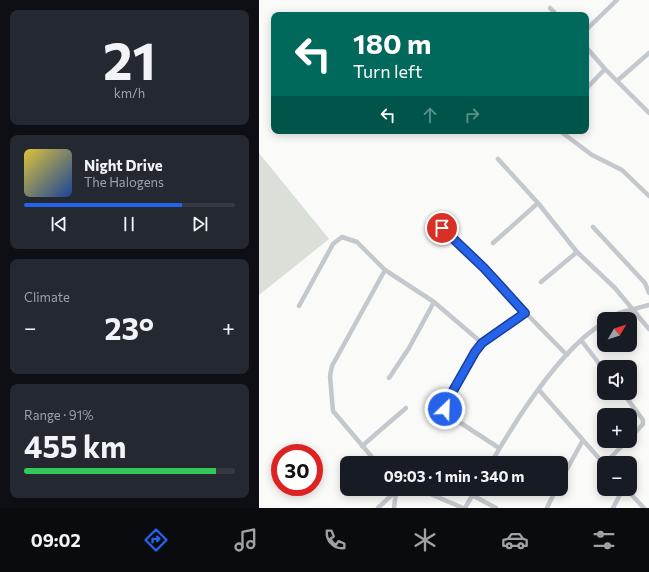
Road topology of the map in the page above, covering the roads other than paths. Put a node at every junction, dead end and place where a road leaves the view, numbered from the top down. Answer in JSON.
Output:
{"nodes":[{"id":1,"x":617,"y":0,"type":"edge"},
{"id":2,"x":550,"y":8,"type":"dead end"},
{"id":3,"x":554,"y":12,"type":"edge"},
{"id":4,"x":589,"y":27,"type":"edge"},
{"id":5,"x":589,"y":50,"type":"edge"},
{"id":6,"x":649,"y":53,"type":"edge"},
{"id":7,"x":605,"y":69,"type":"junction"},
{"id":8,"x":617,"y":81,"type":"junction"},
{"id":9,"x":589,"y":86,"type":"edge"},
{"id":10,"x":649,"y":112,"type":"edge"},
{"id":11,"x":564,"y":134,"type":"edge"},
{"id":12,"x":498,"y":159,"type":"dead end"},
{"id":13,"x":649,"y":196,"type":"edge"},
{"id":14,"x":538,"y":203,"type":"junction"},
{"id":15,"x":593,"y":227,"type":"dead end"},
{"id":16,"x":442,"y":228,"type":"dead end"},
{"id":17,"x":493,"y":243,"type":"dead end"},
{"id":18,"x":577,"y":252,"type":"junction"},
{"id":19,"x":385,"y":270,"type":"junction"},
{"id":20,"x":541,"y":282,"type":"dead end"},
{"id":21,"x":649,"y":293,"type":"edge"},
{"id":22,"x":434,"y":302,"type":"junction"},
{"id":23,"x":649,"y":305,"type":"edge"},
{"id":24,"x":299,"y":306,"type":"dead end"},
{"id":25,"x":631,"y":309,"type":"junction"},
{"id":26,"x":624,"y":312,"type":"edge"},
{"id":27,"x":525,"y":313,"type":"junction"},
{"id":28,"x":597,"y":327,"type":"edge"},
{"id":29,"x":649,"y":330,"type":"edge"},
{"id":30,"x":581,"y":340,"type":"junction"},
{"id":31,"x":482,"y":343,"type":"junction"},
{"id":32,"x":567,"y":354,"type":"junction"},
{"id":33,"x":597,"y":361,"type":"edge"},
{"id":34,"x":389,"y":378,"type":"dead end"},
{"id":35,"x":539,"y":390,"type":"junction"},
{"id":36,"x":406,"y":408,"type":"dead end"},
{"id":37,"x":637,"y":412,"type":"edge"},
{"id":38,"x":637,"y":430,"type":"edge"},
{"id":39,"x":583,"y":440,"type":"junction"},
{"id":40,"x":362,"y":446,"type":"junction"},
{"id":41,"x":499,"y":448,"type":"junction"},
{"id":42,"x":620,"y":448,"type":"edge"},
{"id":43,"x":371,"y":456,"type":"edge"},
{"id":44,"x":495,"y":456,"type":"edge"},
{"id":45,"x":597,"y":456,"type":"edge"},
{"id":46,"x":612,"y":456,"type":"edge"},
{"id":47,"x":568,"y":467,"type":"edge"},
{"id":48,"x":391,"y":496,"type":"edge"},
{"id":49,"x":396,"y":496,"type":"edge"},
{"id":50,"x":436,"y":496,"type":"edge"},
{"id":51,"x":471,"y":496,"type":"edge"},
{"id":52,"x":474,"y":496,"type":"edge"},
{"id":53,"x":553,"y":496,"type":"edge"},
{"id":54,"x":621,"y":496,"type":"edge"},
{"id":55,"x":632,"y":496,"type":"edge"},
{"id":56,"x":378,"y":508,"type":"edge"},
{"id":57,"x":394,"y":508,"type":"edge"},
{"id":58,"x":464,"y":508,"type":"edge"},
{"id":59,"x":496,"y":508,"type":"edge"},
{"id":60,"x":547,"y":508,"type":"edge"},
{"id":61,"x":613,"y":508,"type":"edge"},
{"id":62,"x":644,"y":508,"type":"edge"}],
"edges":[{"from":1,"to":4,"type":"street"},
{"from":2,"to":3,"type":"street"},
{"from":5,"to":7,"type":"street"},
{"from":6,"to":8,"type":"street"},
{"from":7,"to":8,"type":"street"},
{"from":7,"to":9,"type":"street"},
{"from":8,"to":10,"type":"street"},
{"from":11,"to":13,"type":"street"},
{"from":12,"to":14,"type":"street"},
{"from":14,"to":17,"type":"street"},
{"from":14,"to":18,"type":"street"},
{"from":15,"to":21,"type":"street"},
{"from":16,"to":27,"type":"street"},
{"from":18,"to":20,"type":"street"},
{"from":18,"to":25,"type":"street"},
{"from":19,"to":22,"type":"street"},
{"from":19,"to":24,"type":"street"},
{"from":19,"to":40,"type":"street"},
{"from":22,"to":31,"type":"street"},
{"from":22,"to":34,"type":"street"},
{"from":23,"to":25,"type":"street"},
{"from":25,"to":26,"type":"street"},
{"from":25,"to":29,"type":"street"},
{"from":27,"to":31,"type":"street"},
{"from":27,"to":32,"type":"street"},
{"from":28,"to":30,"type":"street"},
{"from":30,"to":32,"type":"street"},
{"from":30,"to":33,"type":"street"},
{"from":31,"to":41,"type":"street"},
{"from":32,"to":35,"type":"street"},
{"from":35,"to":39,"type":"street"},
{"from":35,"to":41,"type":"street"},
{"from":36,"to":40,"type":"street"},
{"from":37,"to":38,"type":"street"},
{"from":39,"to":45,"type":"street"},
{"from":39,"to":47,"type":"street"},
{"from":40,"to":43,"type":"street"},
{"from":41,"to":44,"type":"street"},
{"from":42,"to":46,"type":"street"},
{"from":48,"to":56,"type":"street"},
{"from":49,"to":57,"type":"street"},
{"from":50,"to":58,"type":"street"},
{"from":51,"to":58,"type":"street"},
{"from":52,"to":59,"type":"street"},
{"from":53,"to":60,"type":"street"},
{"from":54,"to":61,"type":"street"},
{"from":55,"to":62,"type":"street"}]}
